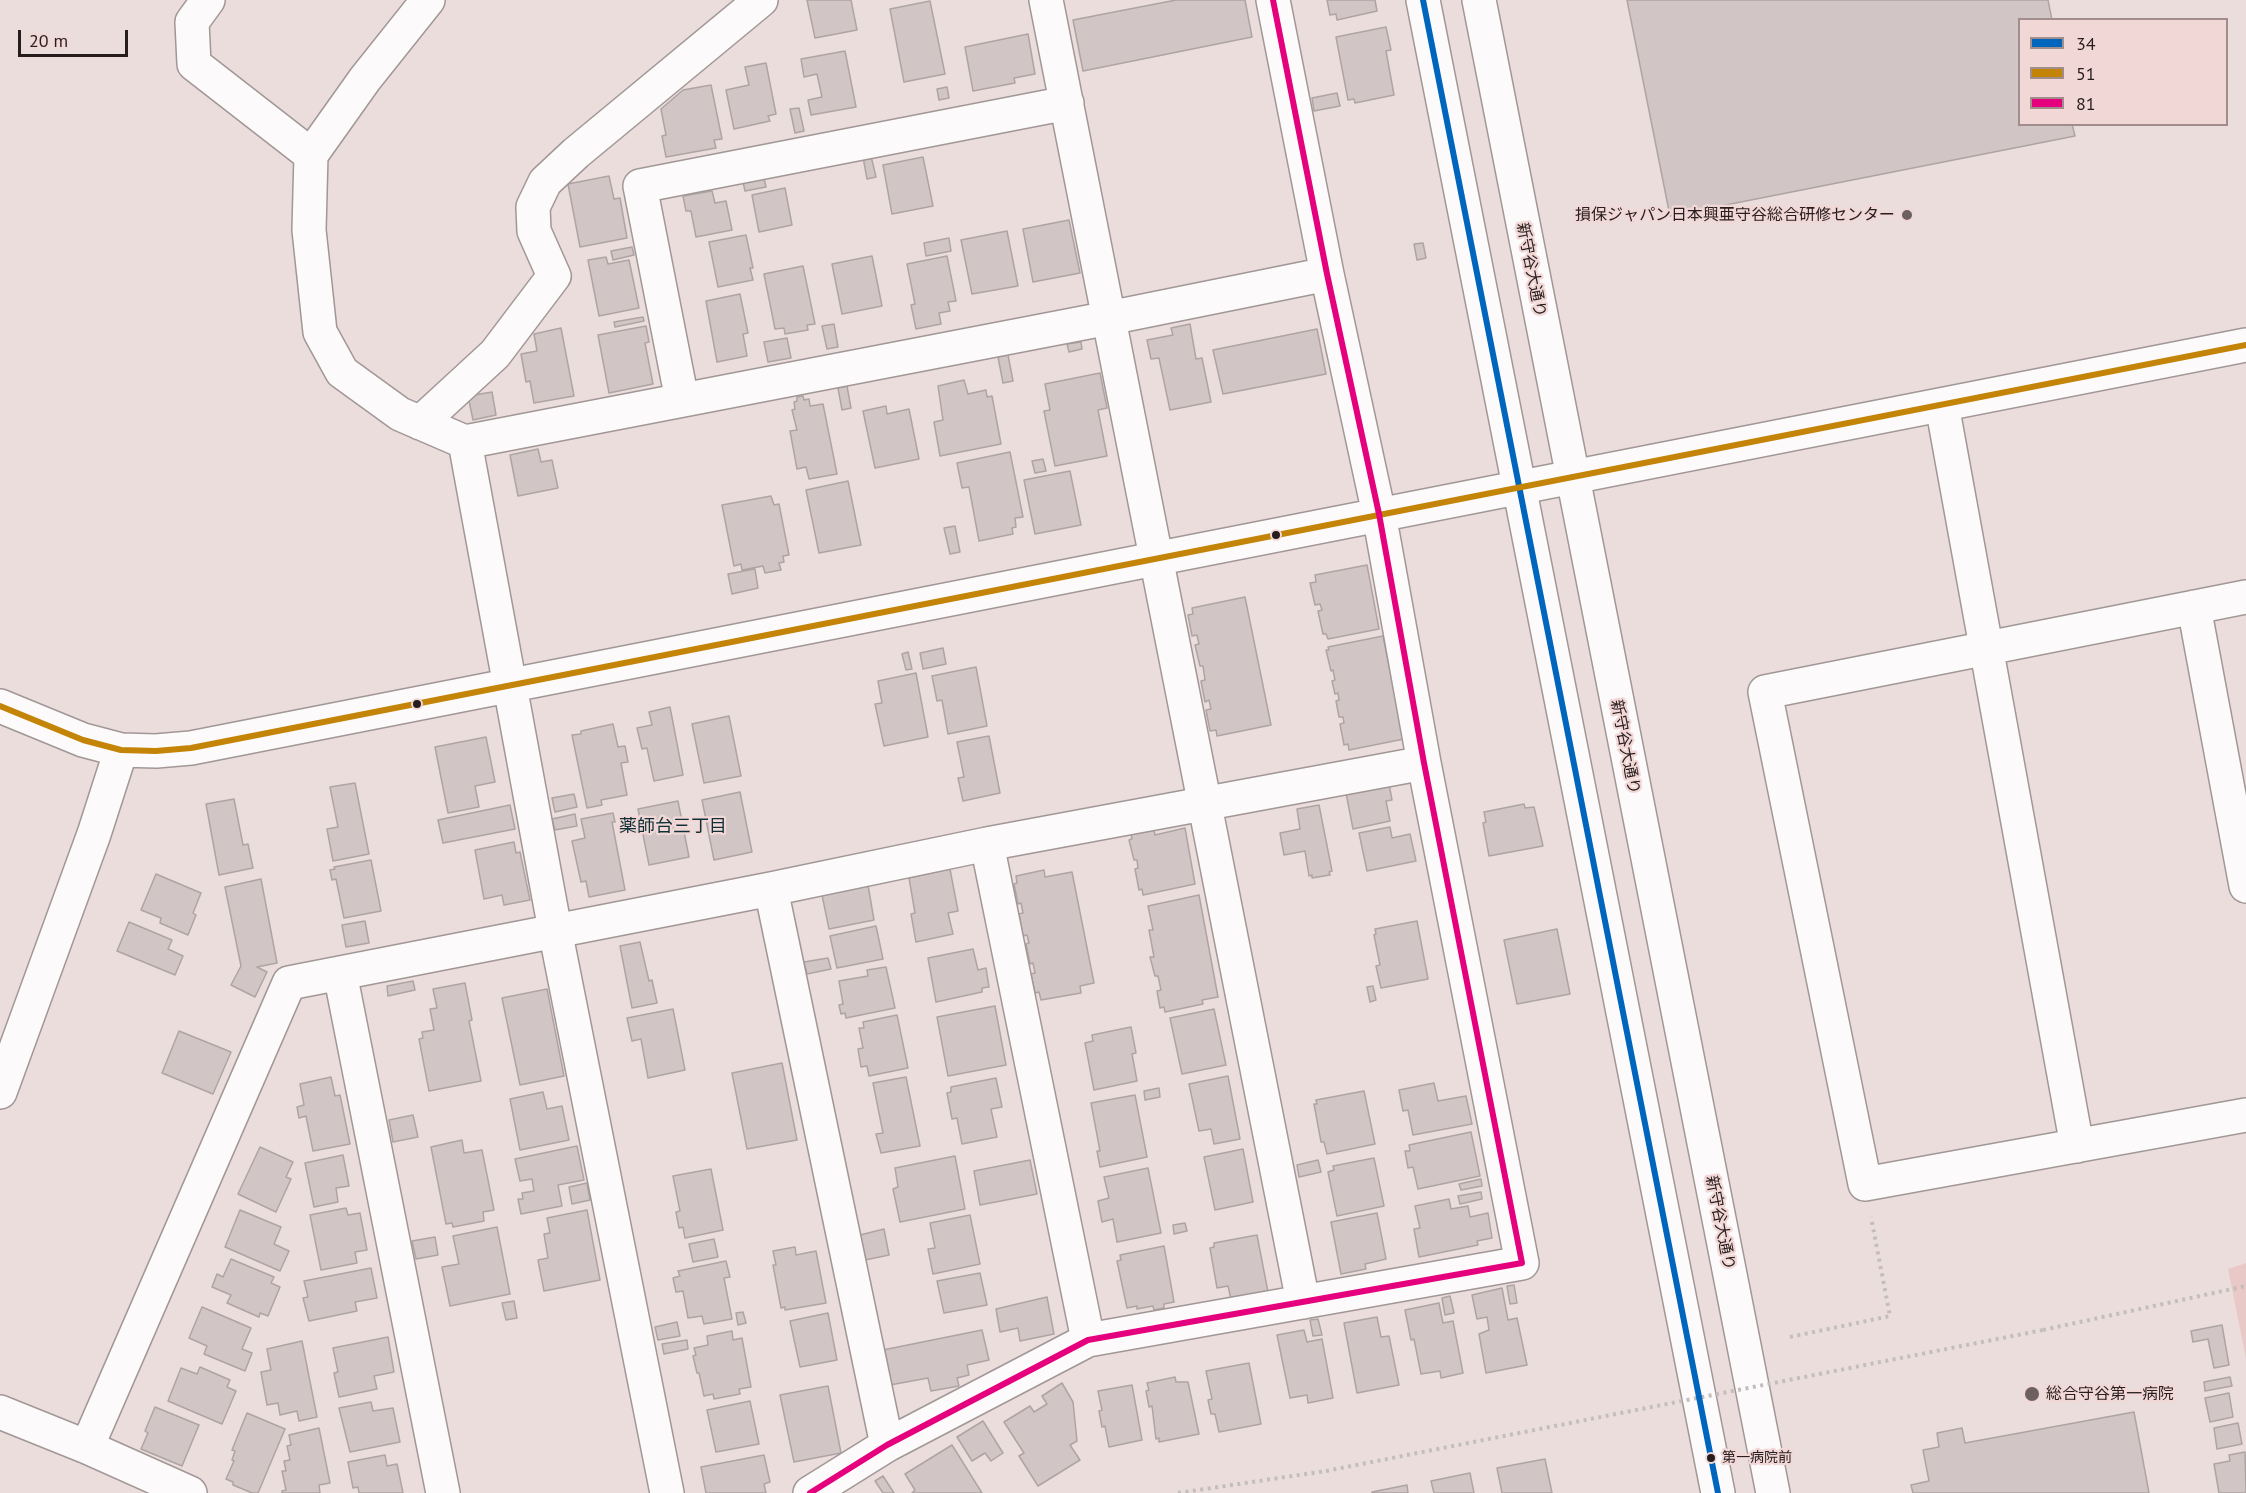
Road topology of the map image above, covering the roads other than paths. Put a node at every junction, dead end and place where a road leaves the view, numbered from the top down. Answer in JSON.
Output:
{"nodes":[{"id":1,"x":208,"y":0,"type":"edge"},
{"id":2,"x":428,"y":0,"type":"edge"},
{"id":3,"x":761,"y":0,"type":"edge"},
{"id":4,"x":1046,"y":0,"type":"edge"},
{"id":5,"x":1273,"y":0,"type":"edge"},
{"id":6,"x":1423,"y":0,"type":"edge"},
{"id":7,"x":1479,"y":0,"type":"edge"},
{"id":8,"x":1067,"y":103,"type":"junction"},
{"id":9,"x":312,"y":155,"type":"junction"},
{"id":10,"x":1328,"y":274,"type":"junction"},
{"id":11,"x":1109,"y":318,"type":"junction"},
{"id":12,"x":2246,"y":345,"type":"edge"},
{"id":13,"x":682,"y":400,"type":"junction"},
{"id":14,"x":1942,"y":405,"type":"junction"},
{"id":15,"x":420,"y":423,"type":"junction"},
{"id":16,"x":465,"y":442,"type":"junction"},
{"id":17,"x":1572,"y":477,"type":"junction"},
{"id":18,"x":1520,"y":488,"type":"junction"},
{"id":19,"x":1379,"y":514,"type":"junction"},
{"id":20,"x":1157,"y":557,"type":"junction"},
{"id":21,"x":2246,"y":597,"type":"edge"},
{"id":22,"x":2194,"y":607,"type":"junction"},
{"id":23,"x":1985,"y":648,"type":"junction"},
{"id":24,"x":510,"y":684,"type":"junction"},
{"id":25,"x":0,"y":706,"type":"edge"},
{"id":26,"x":121,"y":750,"type":"junction"},
{"id":27,"x":1424,"y":764,"type":"junction"},
{"id":28,"x":1206,"y":803,"type":"junction"},
{"id":29,"x":987,"y":844,"type":"junction"},
{"id":30,"x":2246,"y":886,"type":"edge"},
{"id":31,"x":771,"y":889,"type":"junction"},
{"id":32,"x":555,"y":930,"type":"junction"},
{"id":33,"x":340,"y":973,"type":"junction"},
{"id":34,"x":0,"y":1092,"type":"edge"},
{"id":35,"x":2246,"y":1115,"type":"edge"},
{"id":36,"x":2077,"y":1146,"type":"junction"},
{"id":37,"x":1303,"y":1302,"type":"junction"},
{"id":38,"x":1088,"y":1340,"type":"junction"},
{"id":39,"x":0,"y":1412,"type":"edge"},
{"id":40,"x":887,"y":1445,"type":"junction"},
{"id":41,"x":87,"y":1447,"type":"junction"},
{"id":42,"x":190,"y":1493,"type":"edge"},
{"id":43,"x":443,"y":1493,"type":"edge"},
{"id":44,"x":667,"y":1493,"type":"edge"},
{"id":45,"x":810,"y":1493,"type":"edge"},
{"id":46,"x":1718,"y":1493,"type":"edge"},
{"id":47,"x":1773,"y":1493,"type":"edge"}],
"edges":[{"from":1,"to":9,"type":"street"},
{"from":2,"to":9,"type":"street"},
{"from":3,"to":15,"type":"street"},
{"from":4,"to":8,"type":"street"},
{"from":5,"to":10,"type":"street"},
{"from":6,"to":18,"type":"street"},
{"from":7,"to":17,"type":"street","name":"新守谷大通り"},
{"from":8,"to":11,"type":"street"},
{"from":8,"to":13,"type":"street"},
{"from":9,"to":15,"type":"street"},
{"from":10,"to":11,"type":"street"},
{"from":10,"to":19,"type":"street"},
{"from":11,"to":13,"type":"street"},
{"from":11,"to":20,"type":"street"},
{"from":12,"to":14,"type":"street"},
{"from":13,"to":16,"type":"street"},
{"from":14,"to":17,"type":"street"},
{"from":14,"to":23,"type":"street"},
{"from":15,"to":16,"type":"street"},
{"from":16,"to":24,"type":"street"},
{"from":17,"to":18,"type":"street"},
{"from":17,"to":47,"type":"street","name":"新守谷大通り"},
{"from":18,"to":19,"type":"street"},
{"from":18,"to":46,"type":"street"},
{"from":19,"to":20,"type":"street"},
{"from":19,"to":27,"type":"street"},
{"from":20,"to":24,"type":"street"},
{"from":20,"to":28,"type":"street"},
{"from":21,"to":22,"type":"street"},
{"from":22,"to":23,"type":"street"},
{"from":22,"to":30,"type":"street"},
{"from":23,"to":36,"type":"street"},
{"from":23,"to":36,"type":"street"},
{"from":24,"to":26,"type":"street"},
{"from":24,"to":32,"type":"street"},
{"from":25,"to":26,"type":"street"},
{"from":26,"to":34,"type":"street"},
{"from":27,"to":28,"type":"street"},
{"from":27,"to":37,"type":"street"},
{"from":28,"to":29,"type":"street"},
{"from":28,"to":37,"type":"street"},
{"from":29,"to":31,"type":"street"},
{"from":29,"to":38,"type":"street"},
{"from":31,"to":32,"type":"street"},
{"from":31,"to":40,"type":"street"},
{"from":32,"to":33,"type":"street"},
{"from":32,"to":44,"type":"street"},
{"from":33,"to":41,"type":"street"},
{"from":33,"to":43,"type":"street"},
{"from":35,"to":36,"type":"street"},
{"from":37,"to":38,"type":"street"},
{"from":38,"to":40,"type":"street"},
{"from":39,"to":41,"type":"street"},
{"from":40,"to":45,"type":"street"},
{"from":41,"to":42,"type":"street"}]}
